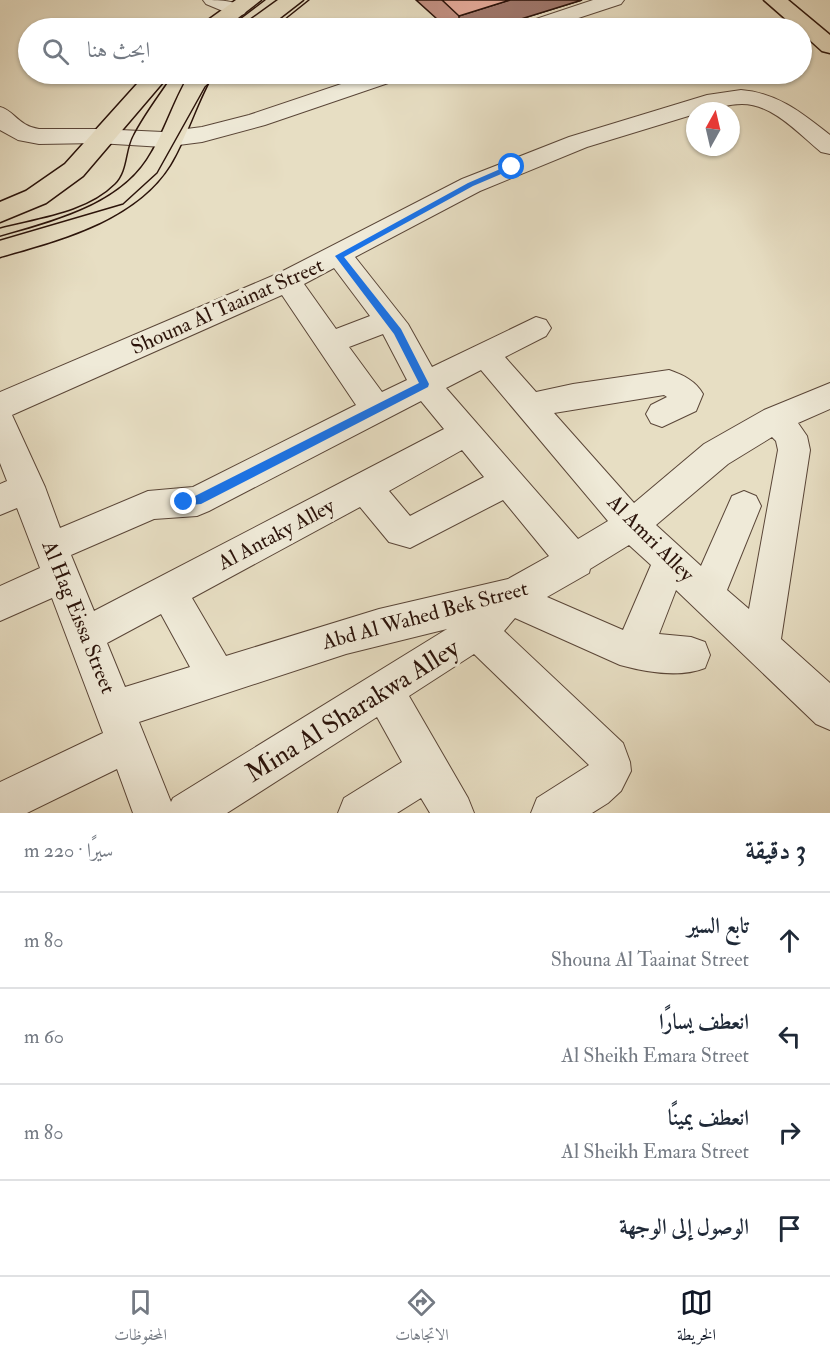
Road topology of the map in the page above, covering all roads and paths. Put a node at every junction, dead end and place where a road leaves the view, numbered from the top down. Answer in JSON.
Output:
{"nodes":[{"id":1,"x":213,"y":0,"type":"edge"},
{"id":2,"x":292,"y":0,"type":"edge"},
{"id":3,"x":775,"y":0,"type":"edge"},
{"id":4,"x":601,"y":2,"type":"edge"},
{"id":5,"x":243,"y":5,"type":"edge"},
{"id":6,"x":225,"y":18,"type":"edge"},
{"id":7,"x":268,"y":18,"type":"edge"},
{"id":8,"x":556,"y":18,"type":"edge"},
{"id":9,"x":797,"y":18,"type":"edge"},
{"id":10,"x":812,"y":31,"type":"edge"},
{"id":11,"x":830,"y":46,"type":"edge"},
{"id":12,"x":149,"y":84,"type":"edge"},
{"id":13,"x":196,"y":84,"type":"edge"},
{"id":14,"x":363,"y":84,"type":"edge"},
{"id":15,"x":0,"y":114,"type":"edge"},
{"id":16,"x":102,"y":136,"type":"junction"},
{"id":17,"x":171,"y":139,"type":"junction"},
{"id":18,"x":830,"y":147,"type":"edge"},
{"id":19,"x":7,"y":211,"type":"edge"},
{"id":20,"x":0,"y":247,"type":"edge"},
{"id":21,"x":339,"y":256,"type":"junction"},
{"id":22,"x":287,"y":282,"type":"junction"},
{"id":23,"x":389,"y":320,"type":"junction"},
{"id":24,"x":536,"y":328,"type":"dead end"},
{"id":25,"x":330,"y":342,"type":"junction"},
{"id":26,"x":485,"y":354,"type":"junction"},
{"id":27,"x":425,"y":384,"type":"junction"},
{"id":28,"x":830,"y":395,"type":"edge"},
{"id":29,"x":0,"y":406,"type":"edge"},
{"id":30,"x":530,"y":406,"type":"junction"},
{"id":31,"x":376,"y":409,"type":"junction"},
{"id":32,"x":662,"y":414,"type":"dead end"},
{"id":33,"x":775,"y":419,"type":"junction"},
{"id":34,"x":0,"y":423,"type":"edge"},
{"id":35,"x":466,"y":432,"type":"junction"},
{"id":36,"x":508,"y":481,"type":"junction"},
{"id":37,"x":365,"y":488,"type":"junction"},
{"id":38,"x":14,"y":494,"type":"edge"},
{"id":39,"x":744,"y":506,"type":"dead end"},
{"id":40,"x":632,"y":525,"type":"junction"},
{"id":41,"x":671,"y":560,"type":"junction"},
{"id":42,"x":56,"y":562,"type":"junction"},
{"id":43,"x":576,"y":562,"type":"junction"},
{"id":44,"x":168,"y":591,"type":"junction"},
{"id":45,"x":707,"y":594,"type":"junction"},
{"id":46,"x":508,"y":597,"type":"junction"},
{"id":47,"x":0,"y":604,"type":"edge"},
{"id":48,"x":477,"y":631,"type":"junction"},
{"id":49,"x":85,"y":635,"type":"junction"},
{"id":50,"x":761,"y":645,"type":"junction"},
{"id":51,"x":635,"y":651,"type":"junction"},
{"id":52,"x":691,"y":655,"type":"dead end"},
{"id":53,"x":217,"y":678,"type":"junction"},
{"id":54,"x":384,"y":691,"type":"junction"},
{"id":55,"x":830,"y":710,"type":"edge"},
{"id":56,"x":122,"y":726,"type":"junction"},
{"id":57,"x":428,"y":769,"type":"junction"},
{"id":58,"x":0,"y":804,"type":"edge"},
{"id":59,"x":154,"y":813,"type":"edge"},
{"id":60,"x":188,"y":813,"type":"edge"},
{"id":61,"x":359,"y":813,"type":"edge"},
{"id":62,"x":453,"y":813,"type":"edge"},
{"id":63,"x":552,"y":813,"type":"edge"}],
"edges":[{"from":1,"to":5,"type":"street"},
{"from":2,"to":7,"type":"main road"},
{"from":3,"to":9,"type":"main road"},
{"from":4,"to":8,"type":"street"},
{"from":5,"to":6,"type":"main road"},
{"from":10,"to":11,"type":"main road"},
{"from":12,"to":16,"type":"main road"},
{"from":13,"to":17,"type":"main road"},
{"from":14,"to":17,"type":"street"},
{"from":15,"to":16,"type":"street"},
{"from":16,"to":17,"type":"street"},
{"from":16,"to":19,"type":"main road"},
{"from":17,"to":20,"type":"main road"},
{"from":18,"to":21,"type":"street","name":"Shouna Al Taainat Street"},
{"from":21,"to":22,"type":"street","name":"Shouna Al Taainat Street"},
{"from":21,"to":23,"type":"street"},
{"from":22,"to":25,"type":"street"},
{"from":22,"to":29,"type":"street","name":"Shouna Al Taainat Street"},
{"from":23,"to":25,"type":"street"},
{"from":23,"to":27,"type":"street"},
{"from":24,"to":26,"type":"street"},
{"from":25,"to":31,"type":"street"},
{"from":26,"to":27,"type":"street"},
{"from":26,"to":30,"type":"street","name":"Al Amri Alley"},
{"from":27,"to":31,"type":"street"},
{"from":27,"to":35,"type":"street"},
{"from":28,"to":33,"type":"street","name":"Abd Al Wahed Bek Street"},
{"from":30,"to":32,"type":"street"},
{"from":30,"to":40,"type":"street","name":"Al Amri Alley"},
{"from":31,"to":42,"type":"street"},
{"from":33,"to":40,"type":"street","name":"Abd Al Wahed Bek Street"},
{"from":33,"to":50,"type":"street"},
{"from":34,"to":38,"type":"street","name":"Al Hag Eissa Street"},
{"from":35,"to":36,"type":"street"},
{"from":35,"to":37,"type":"street","name":"Al Antaky Alley"},
{"from":36,"to":37,"type":"street"},
{"from":36,"to":43,"type":"street"},
{"from":37,"to":44,"type":"street","name":"Al Antaky Alley"},
{"from":38,"to":42,"type":"street","name":"Al Hag Eissa Street"},
{"from":39,"to":45,"type":"street"},
{"from":40,"to":41,"type":"street","name":"Al Amri Alley"},
{"from":40,"to":43,"type":"street","name":"Abd Al Wahed Bek Street"},
{"from":41,"to":45,"type":"street","name":"Al Amri Alley"},
{"from":41,"to":51,"type":"street"},
{"from":42,"to":47,"type":"street"},
{"from":42,"to":49,"type":"street","name":"Al Hag Eissa Street"},
{"from":43,"to":46,"type":"street","name":"Abd Al Wahed Bek Street"},
{"from":44,"to":49,"type":"street","name":"Al Antaky Alley"},
{"from":44,"to":53,"type":"street"},
{"from":45,"to":50,"type":"street","name":"Al Amri Alley"},
{"from":46,"to":48,"type":"street","name":"Mina Al Sharakwa Alley"},
{"from":46,"to":51,"type":"street"},
{"from":46,"to":53,"type":"street","name":"Abd Al Wahed Bek Street"},
{"from":48,"to":54,"type":"street","name":"Mina Al Sharakwa Alley"},
{"from":48,"to":63,"type":"street"},
{"from":49,"to":56,"type":"street","name":"Al Hag Eissa Street"},
{"from":50,"to":55,"type":"street","name":"Al Amri Alley"},
{"from":51,"to":52,"type":"street"},
{"from":53,"to":56,"type":"street","name":"Abd Al Wahed Bek Street"},
{"from":54,"to":57,"type":"street"},
{"from":54,"to":60,"type":"street","name":"Mina Al Sharakwa Alley"},
{"from":56,"to":58,"type":"street","name":"Abd Al Wahed Bek Street"},
{"from":56,"to":59,"type":"street","name":"Al Hag Eissa Street"},
{"from":57,"to":61,"type":"street"},
{"from":57,"to":62,"type":"street"}]}
